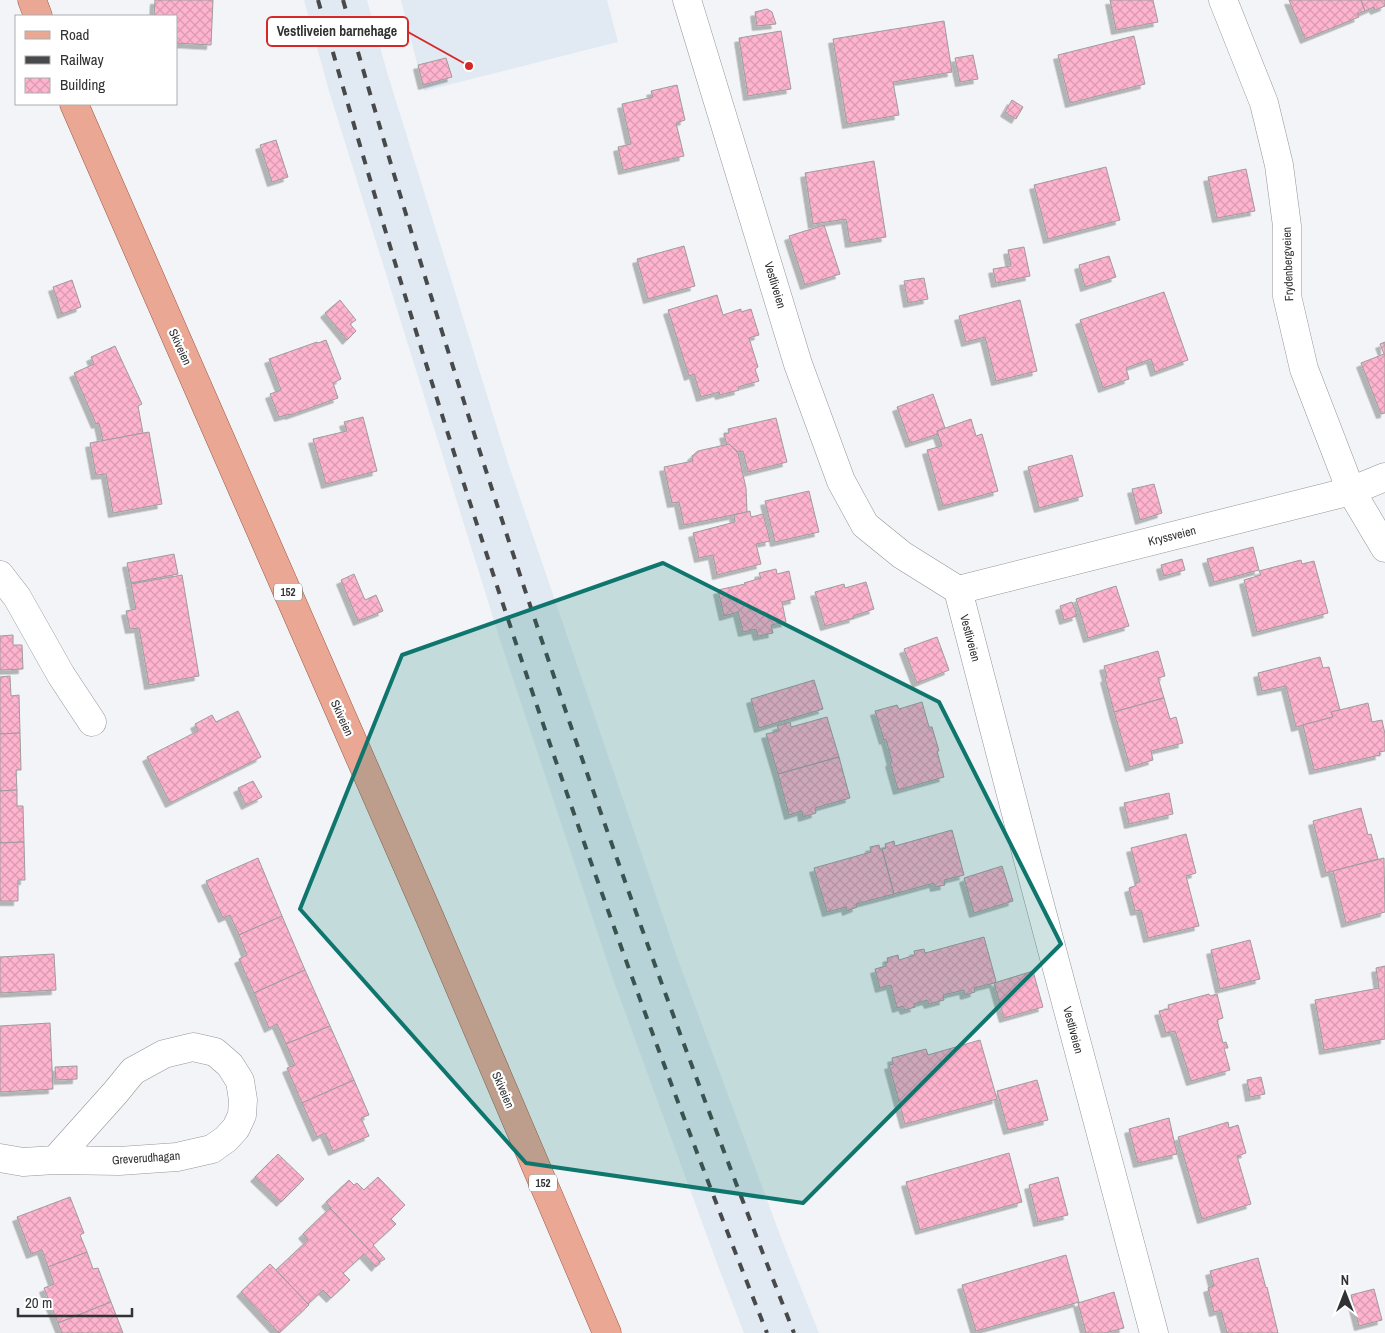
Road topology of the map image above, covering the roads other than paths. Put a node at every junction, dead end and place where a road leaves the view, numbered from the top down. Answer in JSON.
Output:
{"nodes":[{"id":1,"x":32,"y":0,"type":"edge"},
{"id":2,"x":687,"y":0,"type":"edge"},
{"id":3,"x":1223,"y":0,"type":"edge"},
{"id":4,"x":38,"y":15,"type":"edge"},
{"id":5,"x":74,"y":105,"type":"edge"},
{"id":6,"x":1385,"y":478,"type":"edge"},
{"id":7,"x":1351,"y":491,"type":"junction"},
{"id":8,"x":1385,"y":548,"type":"edge"},
{"id":9,"x":0,"y":575,"type":"edge"},
{"id":10,"x":958,"y":590,"type":"junction"},
{"id":11,"x":92,"y":722,"type":"dead end"},
{"id":12,"x":0,"y":1158,"type":"edge"},
{"id":13,"x":55,"y":1160,"type":"junction"},
{"id":14,"x":607,"y":1333,"type":"edge"},
{"id":15,"x":1154,"y":1333,"type":"edge"}],
"edges":[{"from":1,"to":4,"type":"main road"},
{"from":2,"to":10,"type":"street","name":"Vestliveien"},
{"from":3,"to":7,"type":"street","name":"Frydenbergveien"},
{"from":5,"to":14,"type":"main road","name":"Skiveien","number":"152"},
{"from":6,"to":7,"type":"street","name":"Kryssveien"},
{"from":7,"to":8,"type":"street","name":"Frydenbergveien"},
{"from":7,"to":10,"type":"street","name":"Kryssveien"},
{"from":9,"to":11,"type":"street"},
{"from":10,"to":15,"type":"street","name":"Vestliveien"},
{"from":12,"to":13,"type":"street","name":"Greverudhagan"},
{"from":13,"to":13,"type":"street","name":"Greverudhagan"}]}
